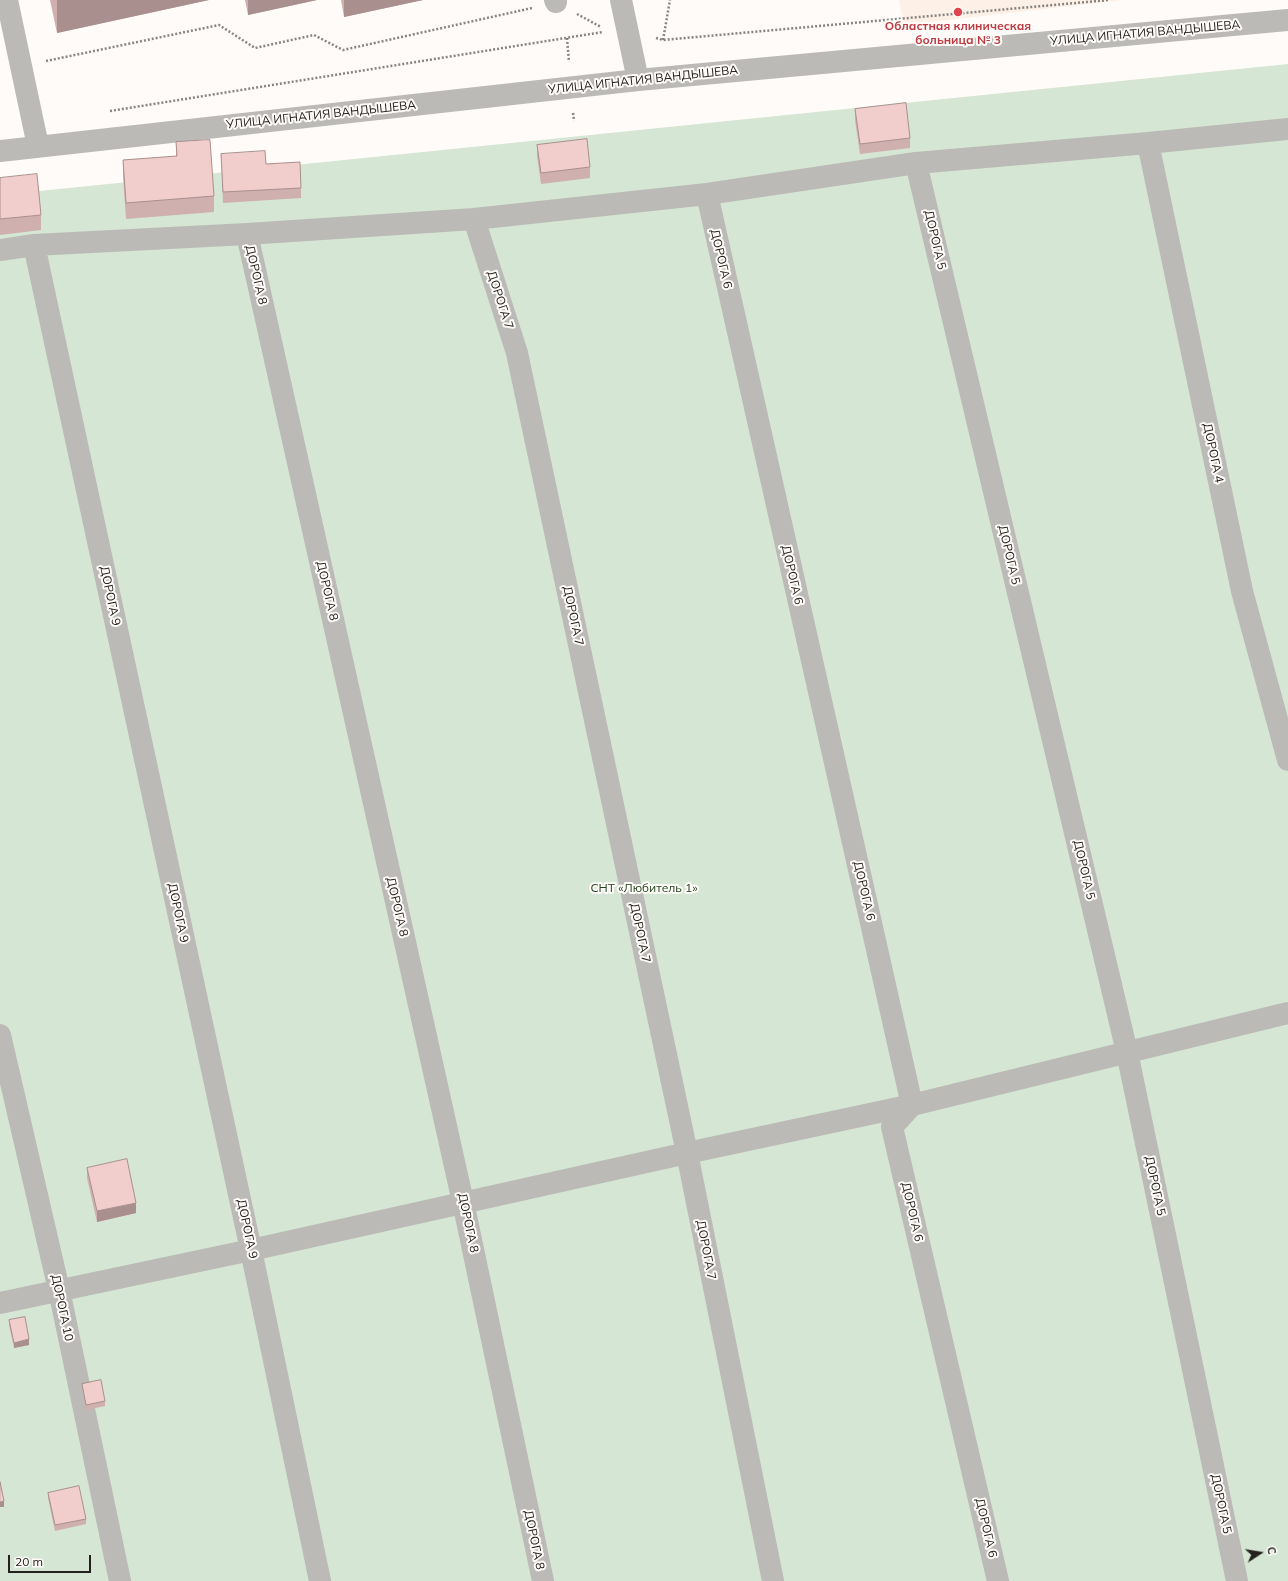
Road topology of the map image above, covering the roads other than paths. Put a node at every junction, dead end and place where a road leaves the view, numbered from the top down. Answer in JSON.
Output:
{"nodes":[{"id":1,"x":7,"y":0,"type":"edge"},
{"id":2,"x":621,"y":0,"type":"edge"},
{"id":3,"x":1288,"y":20,"type":"edge"},
{"id":4,"x":638,"y":80,"type":"junction"},
{"id":5,"x":1288,"y":129,"type":"edge"},
{"id":6,"x":1148,"y":143,"type":"junction"},
{"id":7,"x":38,"y":146,"type":"junction"},
{"id":8,"x":0,"y":151,"type":"edge"},
{"id":9,"x":916,"y":163,"type":"junction"},
{"id":10,"x":707,"y":194,"type":"junction"},
{"id":11,"x":474,"y":219,"type":"junction"},
{"id":12,"x":247,"y":234,"type":"junction"},
{"id":13,"x":34,"y":245,"type":"junction"},
{"id":14,"x":0,"y":250,"type":"edge"},
{"id":15,"x":1288,"y":760,"type":"edge"},
{"id":16,"x":1288,"y":1013,"type":"edge"},
{"id":17,"x":0,"y":1035,"type":"edge"},
{"id":18,"x":1127,"y":1052,"type":"junction"},
{"id":19,"x":912,"y":1105,"type":"junction"},
{"id":20,"x":687,"y":1153,"type":"junction"},
{"id":21,"x":463,"y":1202,"type":"junction"},
{"id":22,"x":251,"y":1250,"type":"junction"},
{"id":23,"x":59,"y":1290,"type":"junction"},
{"id":24,"x":0,"y":1303,"type":"edge"},
{"id":25,"x":120,"y":1581,"type":"edge"},
{"id":26,"x":320,"y":1581,"type":"edge"},
{"id":27,"x":543,"y":1581,"type":"edge"},
{"id":28,"x":773,"y":1581,"type":"edge"},
{"id":29,"x":998,"y":1581,"type":"edge"},
{"id":30,"x":1237,"y":1581,"type":"edge"}],
"edges":[{"from":1,"to":7,"type":"street"},
{"from":2,"to":4,"type":"street"},
{"from":3,"to":4,"type":"street","name":"УЛИЦА ИГНАТИЯ ВАНДЫШЕВА"},
{"from":4,"to":7,"type":"street","name":"УЛИЦА ИГНАТИЯ ВАНДЫШЕВА"},
{"from":5,"to":6,"type":"street"},
{"from":6,"to":9,"type":"street"},
{"from":6,"to":15,"type":"street","name":"ДОРОГА 4"},
{"from":7,"to":8,"type":"street","name":"УЛИЦА ИГНАТИЯ ВАНДЫШЕВА"},
{"from":9,"to":10,"type":"street"},
{"from":9,"to":18,"type":"street","name":"ДОРОГА 5"},
{"from":10,"to":11,"type":"street"},
{"from":10,"to":19,"type":"street","name":"ДОРОГА 6"},
{"from":11,"to":12,"type":"street"},
{"from":11,"to":20,"type":"street","name":"ДОРОГА 7"},
{"from":12,"to":13,"type":"street"},
{"from":12,"to":21,"type":"street","name":"ДОРОГА 8"},
{"from":13,"to":14,"type":"street"},
{"from":13,"to":22,"type":"street","name":"ДОРОГА 9"},
{"from":16,"to":18,"type":"street"},
{"from":17,"to":23,"type":"street","name":"ДОРОГА 10"},
{"from":18,"to":19,"type":"street"},
{"from":18,"to":30,"type":"street","name":"ДОРОГА 5"},
{"from":19,"to":20,"type":"street"},
{"from":19,"to":29,"type":"street","name":"ДОРОГА 6"},
{"from":20,"to":21,"type":"street"},
{"from":20,"to":28,"type":"street","name":"ДОРОГА 7"},
{"from":21,"to":22,"type":"street"},
{"from":21,"to":27,"type":"street","name":"ДОРОГА 8"},
{"from":22,"to":23,"type":"street"},
{"from":22,"to":26,"type":"street","name":"ДОРОГА 9"},
{"from":23,"to":24,"type":"street"},
{"from":23,"to":25,"type":"street","name":"ДОРОГА 10"}]}
